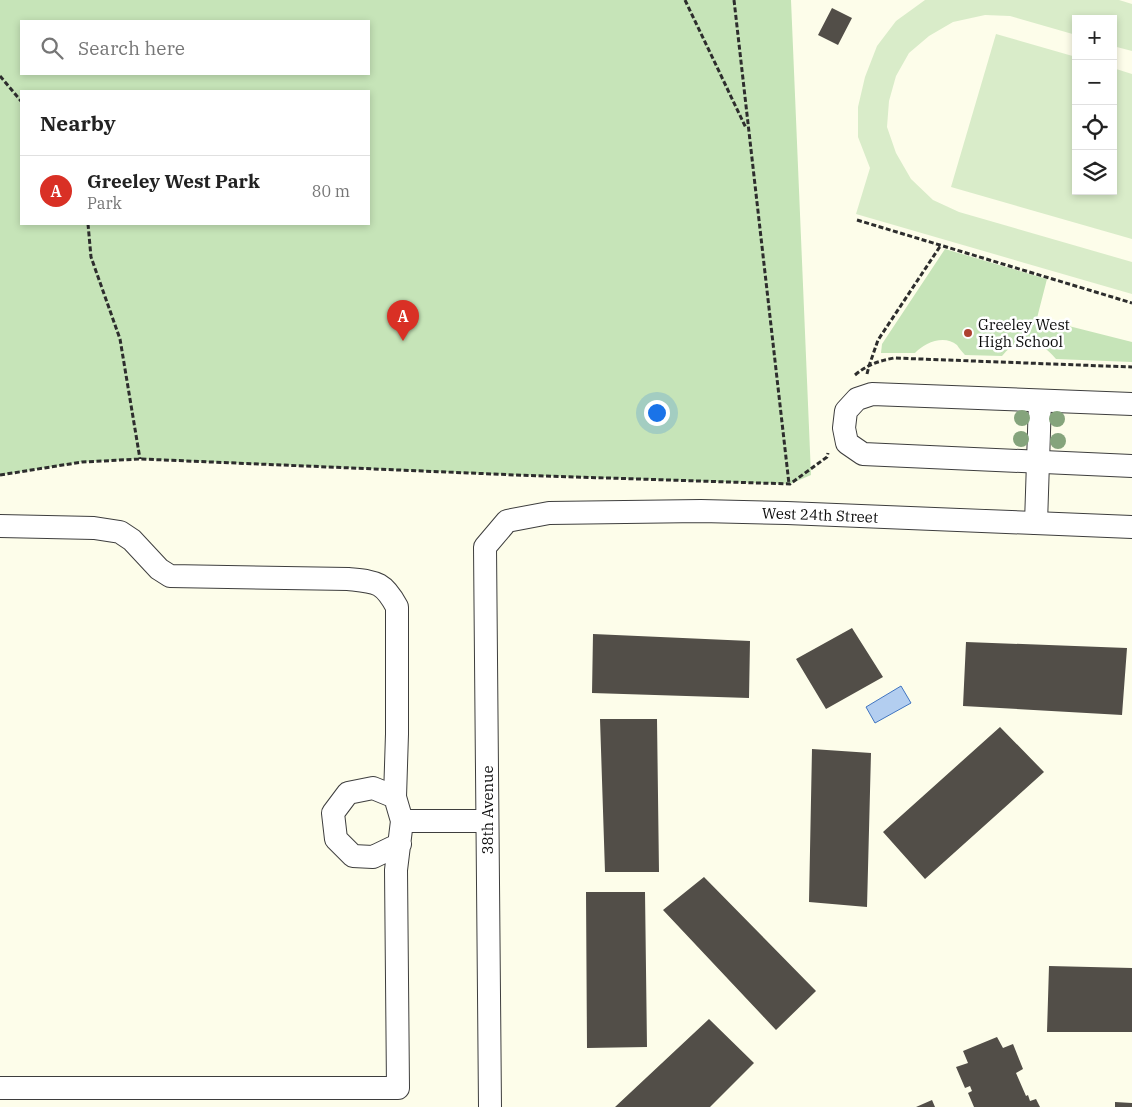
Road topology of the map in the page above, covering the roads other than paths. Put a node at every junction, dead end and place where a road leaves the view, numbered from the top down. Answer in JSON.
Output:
{"nodes":[{"id":1,"x":1040,"y":402,"type":"junction"},
{"id":2,"x":1132,"y":404,"type":"edge"},
{"id":3,"x":1038,"y":462,"type":"junction"},
{"id":4,"x":1132,"y":466,"type":"edge"},
{"id":5,"x":507,"y":521,"type":"joint"},
{"id":6,"x":1036,"y":523,"type":"junction"},
{"id":7,"x":0,"y":526,"type":"edge"},
{"id":8,"x":1132,"y":527,"type":"edge"},
{"id":9,"x":394,"y":796,"type":"junction"},
{"id":10,"x":402,"y":821,"type":"junction"},
{"id":11,"x":487,"y":821,"type":"junction"},
{"id":12,"x":400,"y":844,"type":"junction"},
{"id":13,"x":0,"y":1088,"type":"edge"},
{"id":14,"x":490,"y":1107,"type":"edge"}],
"edges":[{"from":1,"to":2,"type":"street"},
{"from":1,"to":3,"type":"street"},
{"from":1,"to":3,"type":"street"},
{"from":3,"to":4,"type":"street"},
{"from":3,"to":6,"type":"street"},
{"from":5,"to":6,"type":"street","name":"West 24th Street"},
{"from":5,"to":11,"type":"street","name":"38th Avenue"},
{"from":6,"to":8,"type":"street","name":"West 24th Street"},
{"from":7,"to":9,"type":"street"},
{"from":9,"to":10,"type":"street"},
{"from":9,"to":12,"type":"street"},
{"from":10,"to":11,"type":"street"},
{"from":10,"to":12,"type":"street"},
{"from":11,"to":14,"type":"street","name":"38th Avenue"},
{"from":12,"to":13,"type":"street"}]}
